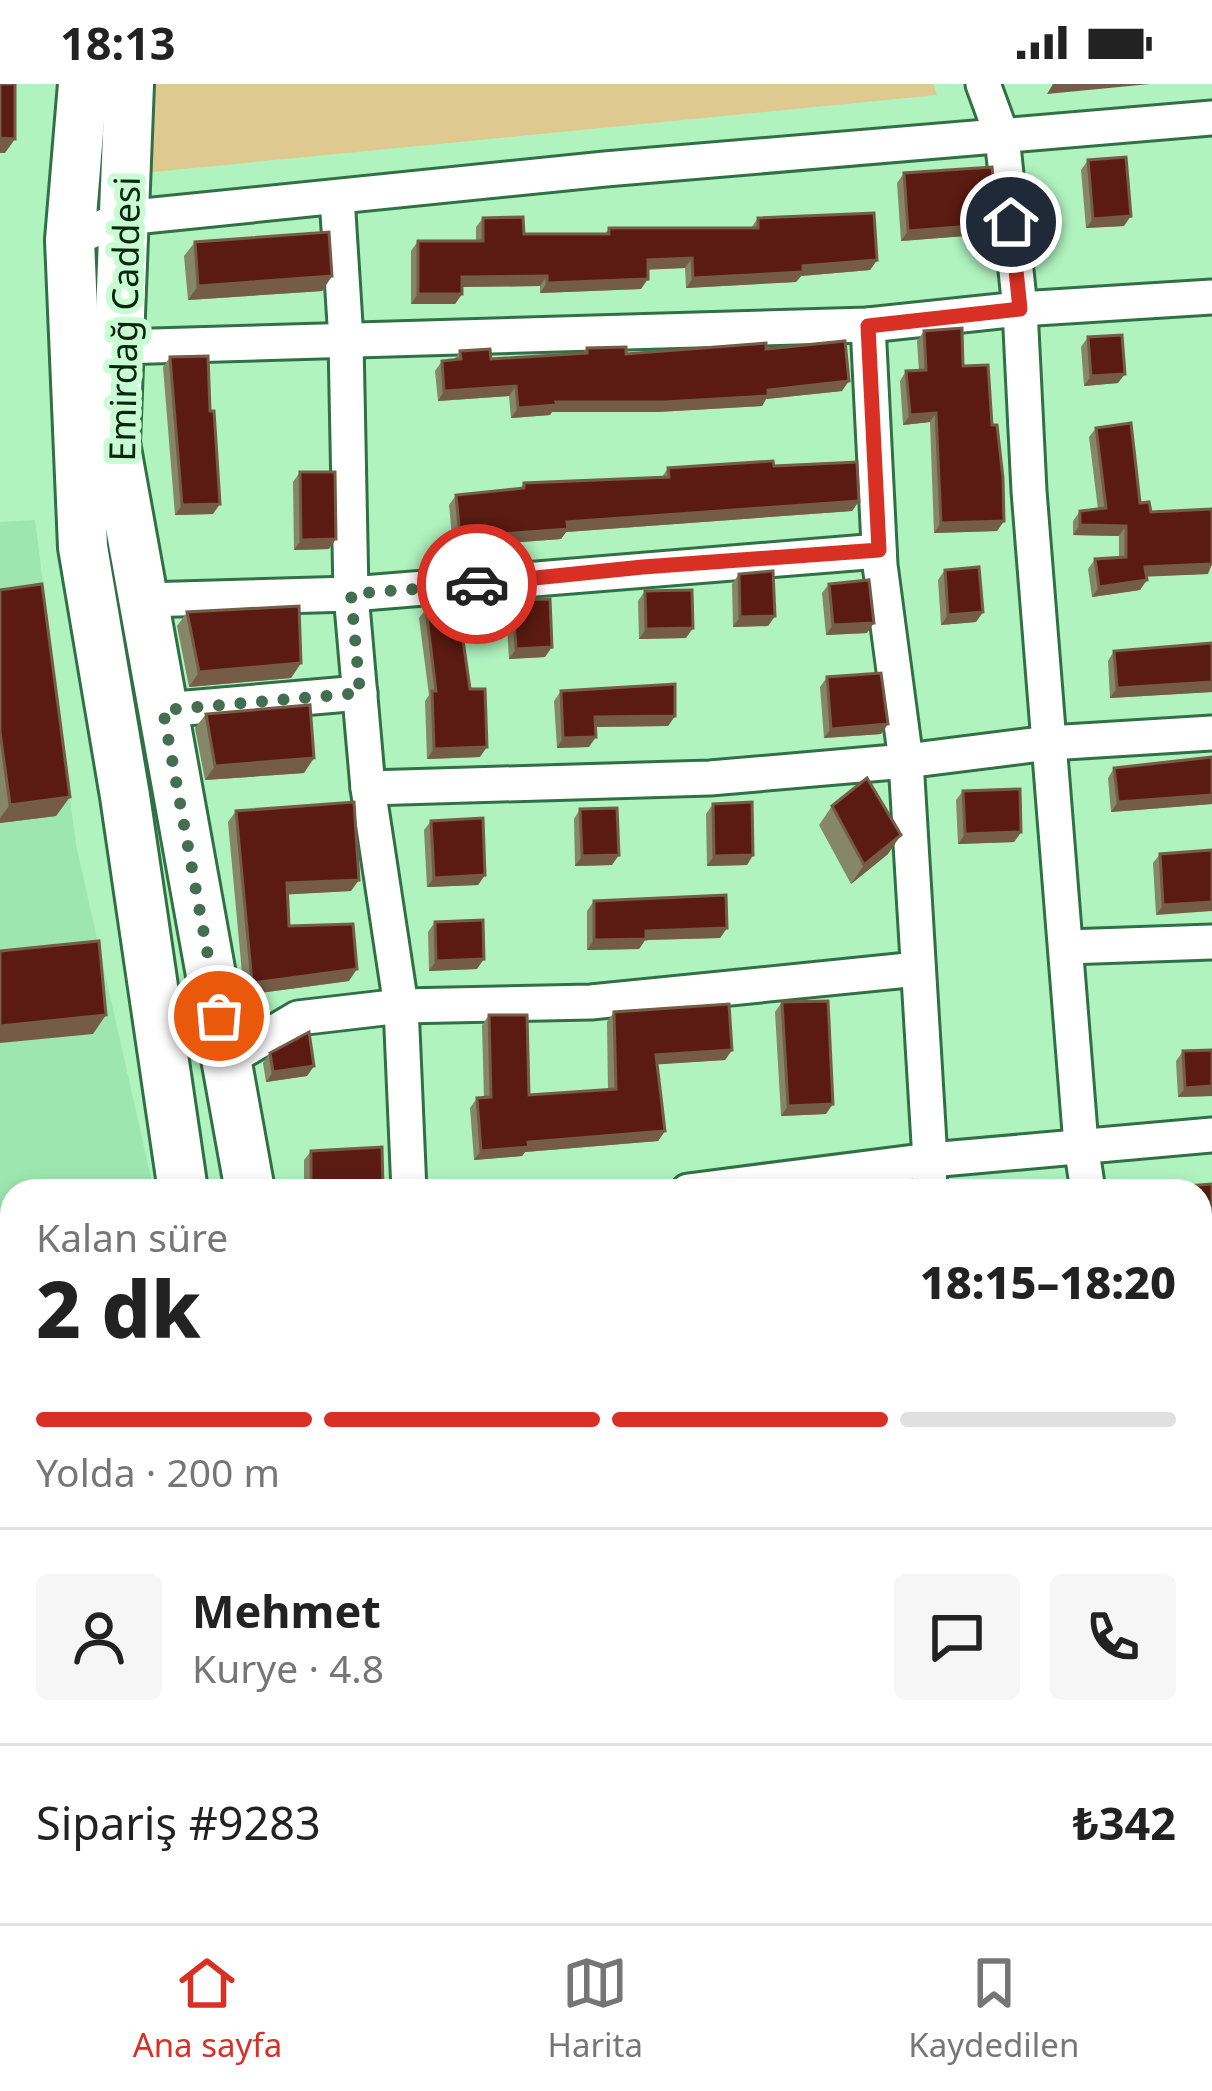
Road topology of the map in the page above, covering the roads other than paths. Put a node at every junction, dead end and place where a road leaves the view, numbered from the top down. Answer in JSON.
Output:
{"nodes":[{"id":1,"x":83,"y":84,"type":"edge"},
{"id":2,"x":129,"y":84,"type":"edge"},
{"id":3,"x":982,"y":84,"type":"edge"},
{"id":4,"x":1212,"y":118,"type":"edge"},
{"id":5,"x":1002,"y":136,"type":"junction"},
{"id":6,"x":338,"y":196,"type":"junction"},
{"id":7,"x":124,"y":218,"type":"junction"},
{"id":8,"x":70,"y":240,"type":"junction"},
{"id":9,"x":1211,"y":297,"type":"edge"},
{"id":10,"x":1020,"y":309,"type":"junction"},
{"id":11,"x":1212,"y":311,"type":"edge"},
{"id":12,"x":868,"y":326,"type":"junction"},
{"id":13,"x":346,"y":340,"type":"junction"},
{"id":14,"x":119,"y":347,"type":"junction"},
{"id":15,"x":879,"y":550,"type":"junction"},
{"id":16,"x":351,"y":594,"type":"junction"},
{"id":17,"x":144,"y":600,"type":"junction"},
{"id":18,"x":360,"y":693,"type":"junction"},
{"id":19,"x":163,"y":710,"type":"junction"},
{"id":20,"x":1212,"y":734,"type":"edge"},
{"id":21,"x":1049,"y":743,"type":"junction"},
{"id":22,"x":906,"y":761,"type":"junction"},
{"id":23,"x":368,"y":788,"type":"junction"},
{"id":24,"x":1212,"y":942,"type":"edge"},
{"id":25,"x":1066,"y":947,"type":"junction"},
{"id":26,"x":918,"y":969,"type":"junction"},
{"id":27,"x":401,"y":1006,"type":"junction"},
{"id":28,"x":227,"y":1060,"type":"junction"},
{"id":29,"x":1212,"y":1135,"type":"edge"},
{"id":30,"x":1081,"y":1145,"type":"junction"},
{"id":31,"x":929,"y":1176,"type":"edge"},
{"id":32,"x":181,"y":1179,"type":"edge"},
{"id":33,"x":248,"y":1179,"type":"edge"},
{"id":34,"x":408,"y":1179,"type":"edge"},
{"id":35,"x":881,"y":1179,"type":"edge"},
{"id":36,"x":1086,"y":1179,"type":"edge"}],
"edges":[{"from":1,"to":8,"type":"main road","name":"Emirdağ Caddesi"},
{"from":2,"to":7,"type":"main road","name":"Emirdağ Caddesi"},
{"from":3,"to":5,"type":"street"},
{"from":4,"to":5,"type":"street"},
{"from":5,"to":6,"type":"street"},
{"from":5,"to":10,"type":"street"},
{"from":6,"to":7,"type":"street"},
{"from":6,"to":13,"type":"street"},
{"from":7,"to":8,"type":"street"},
{"from":7,"to":14,"type":"main road","name":"Emirdağ Caddesi"},
{"from":8,"to":32,"type":"main road","name":"Emirdağ Caddesi"},
{"from":9,"to":10,"type":"street"},
{"from":9,"to":11,"type":"street"},
{"from":10,"to":12,"type":"street"},
{"from":10,"to":21,"type":"street"},
{"from":12,"to":13,"type":"street"},
{"from":12,"to":15,"type":"street"},
{"from":13,"to":14,"type":"street"},
{"from":13,"to":16,"type":"street"},
{"from":14,"to":17,"type":"main road","name":"Emirdağ Caddesi"},
{"from":15,"to":16,"type":"street"},
{"from":15,"to":22,"type":"street"},
{"from":16,"to":17,"type":"street"},
{"from":16,"to":18,"type":"street"},
{"from":17,"to":19,"type":"main road","name":"Emirdağ Caddesi"},
{"from":18,"to":19,"type":"street"},
{"from":18,"to":23,"type":"street"},
{"from":19,"to":28,"type":"main road","name":"Emirdağ Caddesi"},
{"from":20,"to":21,"type":"street"},
{"from":21,"to":22,"type":"street"},
{"from":21,"to":25,"type":"street"},
{"from":22,"to":23,"type":"street"},
{"from":22,"to":26,"type":"street"},
{"from":23,"to":27,"type":"street"},
{"from":24,"to":25,"type":"street"},
{"from":25,"to":30,"type":"street"},
{"from":26,"to":27,"type":"street"},
{"from":26,"to":31,"type":"street"},
{"from":27,"to":28,"type":"street"},
{"from":27,"to":34,"type":"street"},
{"from":28,"to":33,"type":"main road","name":"Emirdağ Caddesi"},
{"from":29,"to":30,"type":"street"},
{"from":30,"to":31,"type":"street"},
{"from":30,"to":36,"type":"street"},
{"from":31,"to":35,"type":"street"}]}
